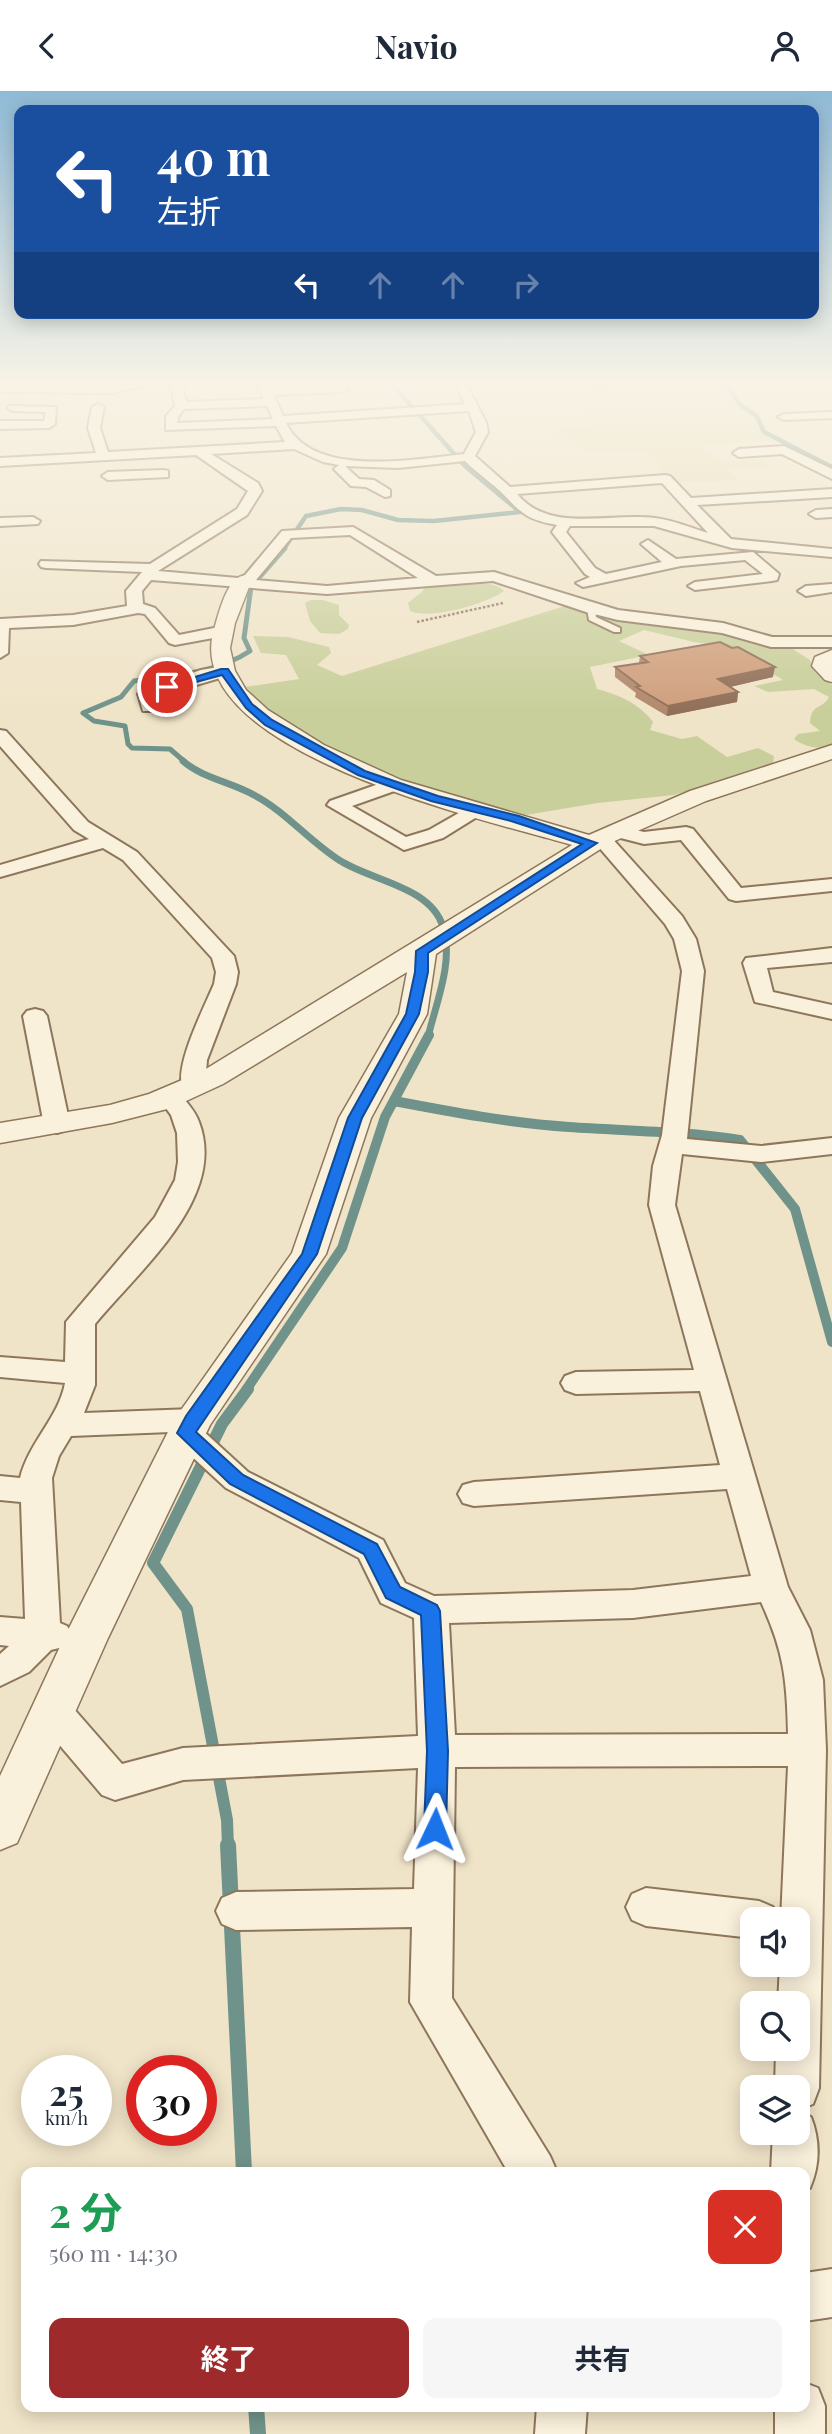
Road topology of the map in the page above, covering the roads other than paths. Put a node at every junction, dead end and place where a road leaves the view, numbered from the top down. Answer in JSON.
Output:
{"nodes":[{"id":1,"x":254,"y":493,"type":"edge"},
{"id":2,"x":509,"y":493,"type":"edge"},
{"id":3,"x":684,"y":493,"type":"edge"},
{"id":4,"x":827,"y":493,"type":"edge"},
{"id":5,"x":689,"y":502,"type":"junction"},
{"id":6,"x":832,"y":513,"type":"edge"},
{"id":7,"x":816,"y":514,"type":"dead end"},
{"id":8,"x":33,"y":521,"type":"dead end"},
{"id":9,"x":0,"y":522,"type":"edge"},
{"id":10,"x":566,"y":522,"type":"junction"},
{"id":11,"x":309,"y":533,"type":"junction"},
{"id":12,"x":648,"y":544,"type":"dead end"},
{"id":13,"x":732,"y":544,"type":"junction"},
{"id":14,"x":773,"y":549,"type":"junction"},
{"id":15,"x":828,"y":550,"type":"edge"},
{"id":16,"x":293,"y":554,"type":"dead end"},
{"id":17,"x":660,"y":554,"type":"junction"},
{"id":18,"x":748,"y":555,"type":"junction"},
{"id":19,"x":673,"y":563,"type":"junction"},
{"id":20,"x":46,"y":564,"type":"dead end"},
{"id":21,"x":586,"y":567,"type":"junction"},
{"id":22,"x":150,"y":571,"type":"junction"},
{"id":23,"x":603,"y":578,"type":"junction"},
{"id":24,"x":433,"y":581,"type":"junction"},
{"id":25,"x":242,"y":582,"type":"junction"},
{"id":26,"x":583,"y":583,"type":"dead end"},
{"id":27,"x":695,"y":586,"type":"dead end"},
{"id":28,"x":832,"y":589,"type":"edge"},
{"id":29,"x":806,"y":591,"type":"dead end"},
{"id":30,"x":136,"y":607,"type":"junction"},
{"id":31,"x":591,"y":609,"type":"junction"},
{"id":32,"x":1,"y":624,"type":"edge"},
{"id":33,"x":617,"y":630,"type":"dead end"},
{"id":34,"x":224,"y":631,"type":"junction"},
{"id":35,"x":832,"y":642,"type":"edge"},
{"id":36,"x":0,"y":653,"type":"edge"},
{"id":37,"x":832,"y":656,"type":"edge"},
{"id":38,"x":225,"y":671,"type":"junction"},
{"id":39,"x":832,"y":676,"type":"edge"},
{"id":40,"x":149,"y":707,"type":"dead end"},
{"id":41,"x":0,"y":735,"type":"edge"},
{"id":42,"x":832,"y":752,"type":"edge"},
{"id":43,"x":393,"y":785,"type":"junction"},
{"id":44,"x":478,"y":810,"type":"junction"},
{"id":45,"x":603,"y":837,"type":"junction"},
{"id":46,"x":105,"y":841,"type":"junction"},
{"id":47,"x":0,"y":871,"type":"edge"},
{"id":48,"x":832,"y":885,"type":"edge"},
{"id":49,"x":422,"y":951,"type":"junction"},
{"id":50,"x":832,"y":955,"type":"edge"},
{"id":51,"x":832,"y":1012,"type":"edge"},
{"id":52,"x":35,"y":1016,"type":"dead end"},
{"id":53,"x":181,"y":1091,"type":"junction"},
{"id":54,"x":57,"y":1125,"type":"junction"},
{"id":55,"x":0,"y":1133,"type":"edge"},
{"id":56,"x":672,"y":1145,"type":"junction"},
{"id":57,"x":832,"y":1146,"type":"edge"},
{"id":58,"x":0,"y":1367,"type":"edge"},
{"id":59,"x":81,"y":1374,"type":"junction"},
{"id":60,"x":714,"y":1380,"type":"junction"},
{"id":61,"x":576,"y":1383,"type":"dead end"},
{"id":62,"x":60,"y":1425,"type":"junction"},
{"id":63,"x":190,"y":1427,"type":"junction"},
{"id":64,"x":740,"y":1476,"type":"junction"},
{"id":65,"x":0,"y":1488,"type":"edge"},
{"id":66,"x":36,"y":1491,"type":"junction"},
{"id":67,"x":474,"y":1494,"type":"dead end"},
{"id":68,"x":771,"y":1587,"type":"junction"},
{"id":69,"x":430,"y":1611,"type":"junction"},
{"id":70,"x":0,"y":1631,"type":"edge"},
{"id":71,"x":43,"y":1635,"type":"junction"},
{"id":72,"x":86,"y":1639,"type":"junction"},
{"id":73,"x":0,"y":1671,"type":"edge"},
{"id":74,"x":53,"y":1711,"type":"junction"},
{"id":75,"x":807,"y":1750,"type":"junction"},
{"id":76,"x":437,"y":1751,"type":"junction"},
{"id":77,"x":0,"y":1828,"type":"edge"},
{"id":78,"x":646,"y":1907,"type":"dead end"},
{"id":79,"x":801,"y":1907,"type":"edge"},
{"id":80,"x":433,"y":1908,"type":"junction"},
{"id":81,"x":236,"y":1911,"type":"dead end"},
{"id":82,"x":740,"y":1918,"type":"edge"},
{"id":83,"x":795,"y":2145,"type":"edge"},
{"id":84,"x":531,"y":2167,"type":"edge"},
{"id":85,"x":794,"y":2167,"type":"edge"},
{"id":86,"x":832,"y":2293,"type":"edge"},
{"id":87,"x":810,"y":2296,"type":"edge"},
{"id":88,"x":562,"y":2412,"type":"edge"},
{"id":89,"x":800,"y":2412,"type":"edge"},
{"id":90,"x":560,"y":2434,"type":"edge"},
{"id":91,"x":800,"y":2434,"type":"edge"}],
"edges":[{"from":1,"to":22,"type":"street"},
{"from":2,"to":10,"type":"street"},
{"from":3,"to":5,"type":"street"},
{"from":4,"to":5,"type":"street"},
{"from":5,"to":13,"type":"street"},
{"from":6,"to":7,"type":"street"},
{"from":8,"to":9,"type":"street"},
{"from":10,"to":13,"type":"street"},
{"from":10,"to":21,"type":"street"},
{"from":11,"to":16,"type":"street"},
{"from":11,"to":24,"type":"street"},
{"from":11,"to":25,"type":"street"},
{"from":12,"to":17,"type":"street"},
{"from":13,"to":14,"type":"street"},
{"from":14,"to":15,"type":"street"},
{"from":14,"to":18,"type":"street"},
{"from":17,"to":19,"type":"street"},
{"from":17,"to":21,"type":"street"},
{"from":18,"to":19,"type":"street"},
{"from":18,"to":27,"type":"street"},
{"from":19,"to":23,"type":"street"},
{"from":20,"to":22,"type":"street"},
{"from":21,"to":23,"type":"street"},
{"from":22,"to":25,"type":"street"},
{"from":22,"to":30,"type":"street"},
{"from":23,"to":26,"type":"street"},
{"from":24,"to":25,"type":"street"},
{"from":24,"to":31,"type":"street"},
{"from":25,"to":34,"type":"street"},
{"from":28,"to":29,"type":"street"},
{"from":30,"to":32,"type":"street"},
{"from":30,"to":34,"type":"street"},
{"from":31,"to":33,"type":"lane"},
{"from":31,"to":35,"type":"street"},
{"from":32,"to":36,"type":"street"},
{"from":34,"to":38,"type":"street"},
{"from":37,"to":39,"type":"street"},
{"from":38,"to":40,"type":"street"},
{"from":38,"to":43,"type":"street"},
{"from":41,"to":46,"type":"street"},
{"from":42,"to":45,"type":"street"},
{"from":43,"to":44,"type":"street"},
{"from":43,"to":44,"type":"street"},
{"from":44,"to":45,"type":"street"},
{"from":45,"to":48,"type":"street"},
{"from":45,"to":49,"type":"street"},
{"from":45,"to":56,"type":"street"},
{"from":46,"to":47,"type":"street"},
{"from":46,"to":53,"type":"street"},
{"from":49,"to":53,"type":"street"},
{"from":49,"to":63,"type":"street"},
{"from":50,"to":51,"type":"street"},
{"from":52,"to":54,"type":"street"},
{"from":53,"to":54,"type":"street"},
{"from":53,"to":59,"type":"street"},
{"from":54,"to":55,"type":"street"},
{"from":56,"to":57,"type":"street"},
{"from":56,"to":60,"type":"street"},
{"from":58,"to":59,"type":"street"},
{"from":59,"to":62,"type":"street"},
{"from":60,"to":61,"type":"street"},
{"from":60,"to":64,"type":"street"},
{"from":62,"to":63,"type":"street"},
{"from":62,"to":66,"type":"street"},
{"from":63,"to":69,"type":"street"},
{"from":63,"to":72,"type":"street"},
{"from":64,"to":67,"type":"street"},
{"from":64,"to":68,"type":"street"},
{"from":65,"to":66,"type":"street"},
{"from":66,"to":71,"type":"street"},
{"from":68,"to":69,"type":"street"},
{"from":68,"to":75,"type":"street"},
{"from":69,"to":76,"type":"street"},
{"from":70,"to":71,"type":"street"},
{"from":71,"to":72,"type":"street"},
{"from":71,"to":73,"type":"street"},
{"from":72,"to":74,"type":"street"},
{"from":74,"to":76,"type":"street"},
{"from":74,"to":77,"type":"street"},
{"from":75,"to":76,"type":"street"},
{"from":75,"to":79,"type":"street"},
{"from":76,"to":80,"type":"street"},
{"from":78,"to":82,"type":"street"},
{"from":80,"to":81,"type":"street"},
{"from":80,"to":84,"type":"street"},
{"from":83,"to":85,"type":"street"},
{"from":86,"to":87,"type":"street"},
{"from":88,"to":90,"type":"street"},
{"from":89,"to":91,"type":"street"}]}
